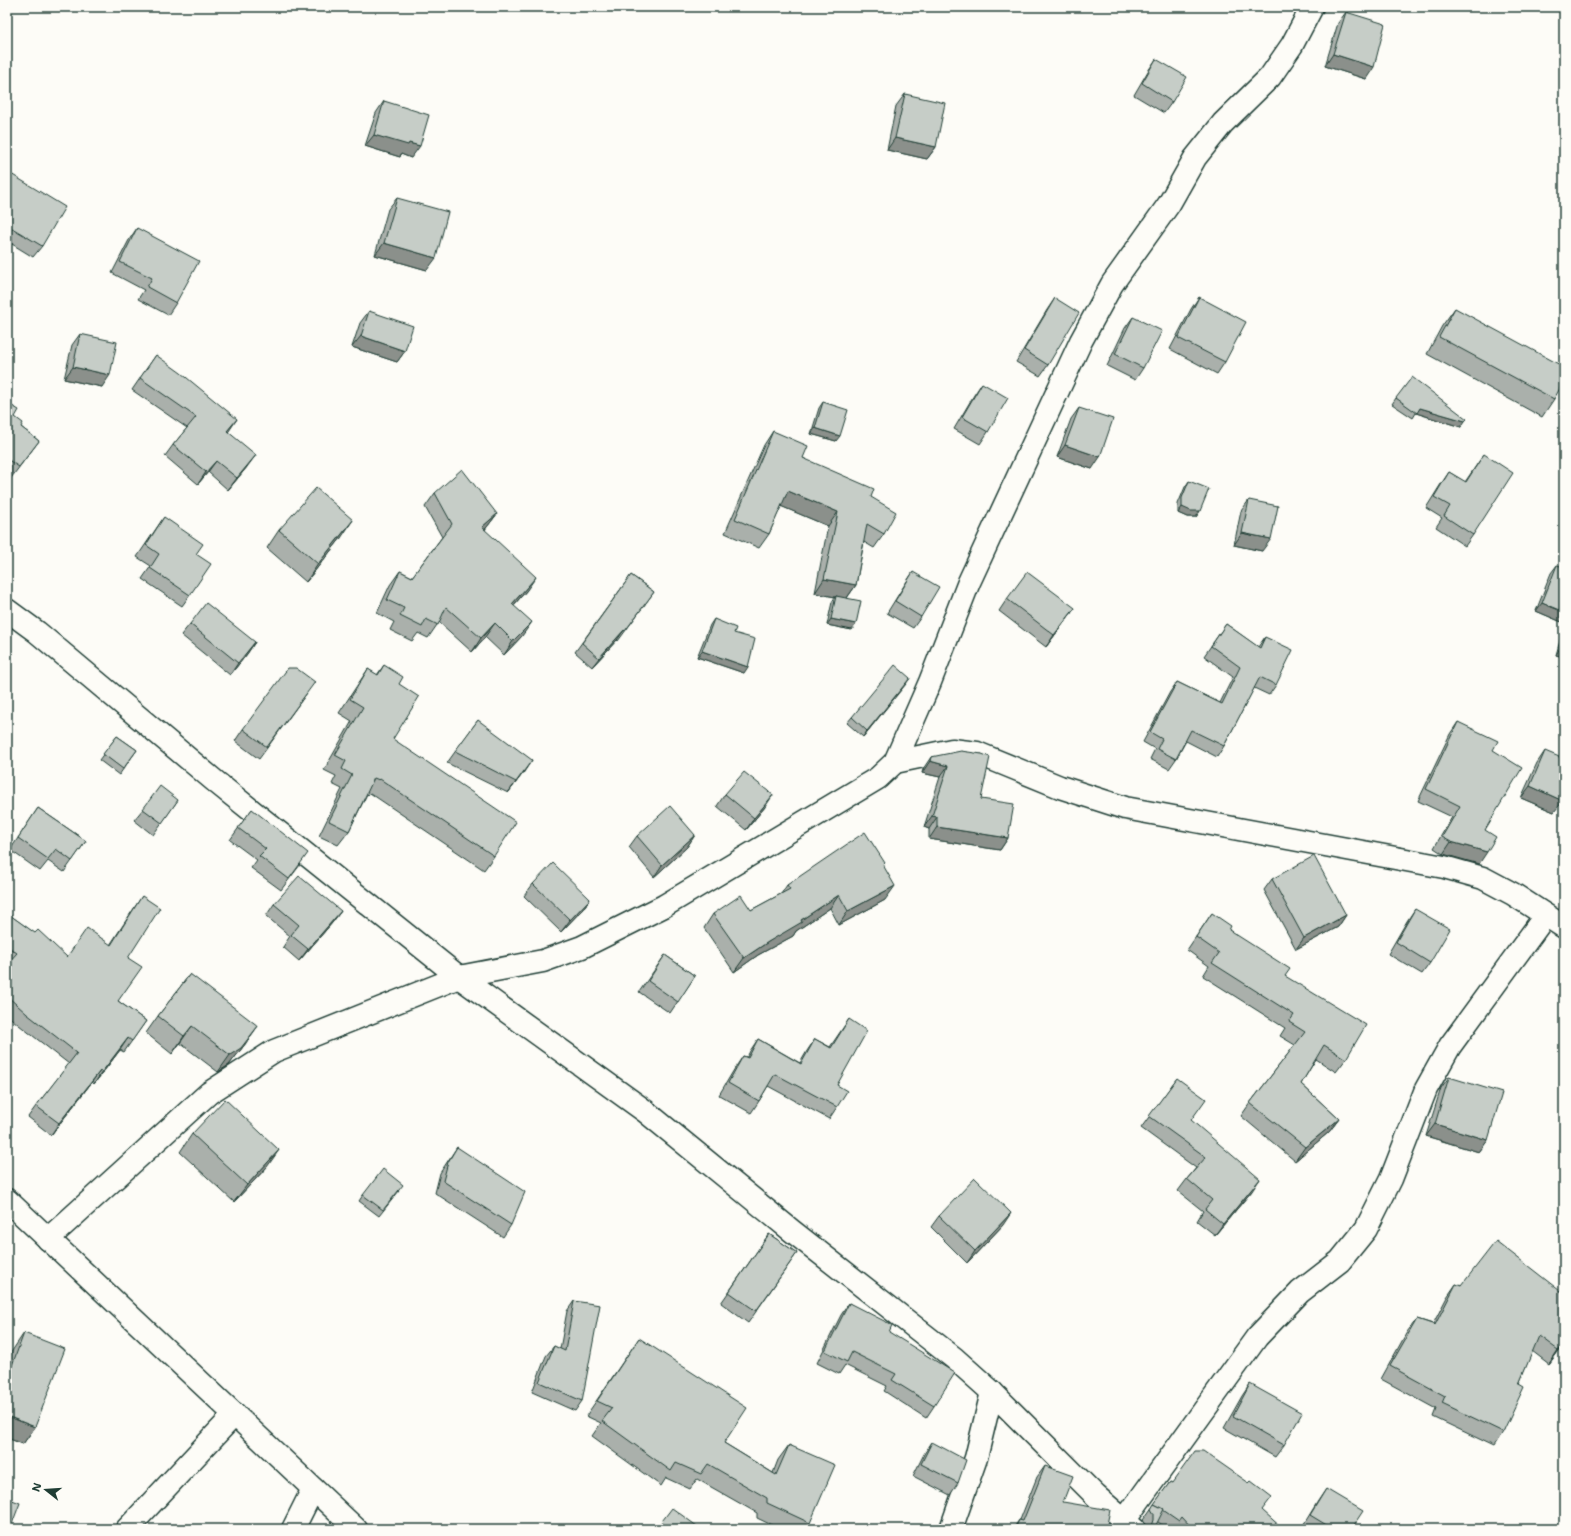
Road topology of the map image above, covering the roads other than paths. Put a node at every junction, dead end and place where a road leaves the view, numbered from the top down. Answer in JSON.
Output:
{"nodes":[{"id":1,"x":1312,"y":7,"type":"edge"},
{"id":2,"x":7,"y":610,"type":"edge"},
{"id":3,"x":895,"y":762,"type":"junction"},
{"id":4,"x":1545,"y":916,"type":"junction"},
{"id":5,"x":1564,"y":927,"type":"edge"},
{"id":6,"x":459,"y":977,"type":"junction"},
{"id":7,"x":7,"y":1200,"type":"edge"},
{"id":8,"x":48,"y":1239,"type":"junction"},
{"id":9,"x":992,"y":1392,"type":"junction"},
{"id":10,"x":235,"y":1414,"type":"junction"},
{"id":11,"x":313,"y":1489,"type":"junction"},
{"id":12,"x":1129,"y":1525,"type":"edge"},
{"id":13,"x":127,"y":1529,"type":"edge"},
{"id":14,"x":294,"y":1529,"type":"edge"},
{"id":15,"x":356,"y":1529,"type":"edge"},
{"id":16,"x":951,"y":1529,"type":"edge"}],
"edges":[{"from":1,"to":3,"type":"street"},
{"from":2,"to":6,"type":"street"},
{"from":3,"to":4,"type":"street"},
{"from":3,"to":6,"type":"street"},
{"from":4,"to":5,"type":"street"},
{"from":4,"to":12,"type":"street"},
{"from":6,"to":8,"type":"street"},
{"from":6,"to":9,"type":"street"},
{"from":7,"to":8,"type":"street"},
{"from":8,"to":10,"type":"street"},
{"from":9,"to":12,"type":"street"},
{"from":9,"to":16,"type":"street"},
{"from":10,"to":11,"type":"street"},
{"from":10,"to":13,"type":"street"},
{"from":11,"to":14,"type":"street"},
{"from":11,"to":15,"type":"street"}]}
